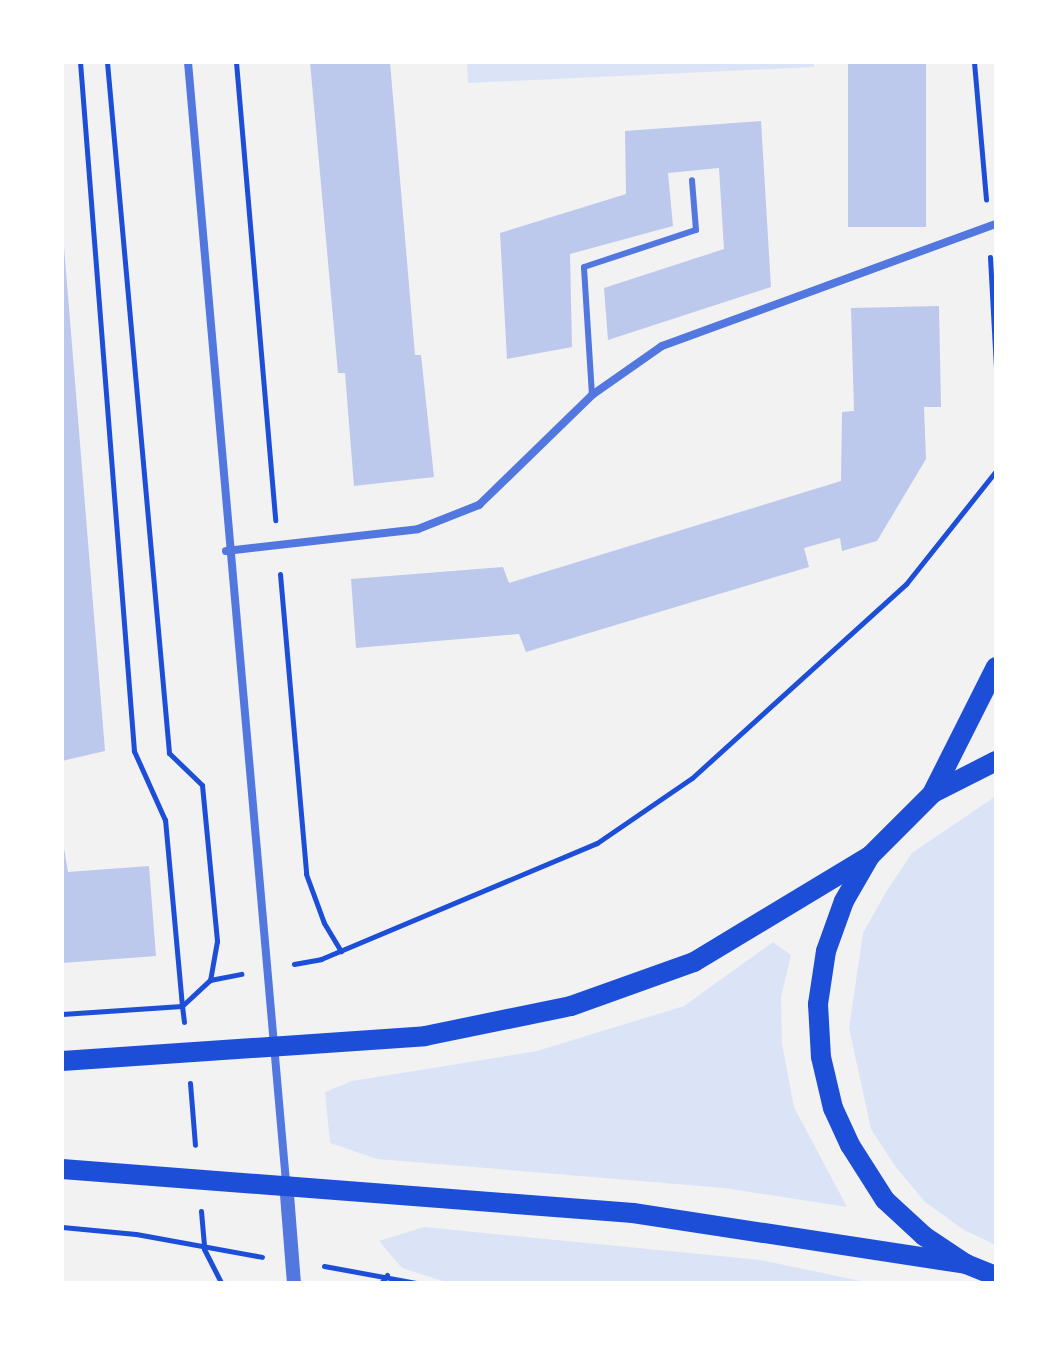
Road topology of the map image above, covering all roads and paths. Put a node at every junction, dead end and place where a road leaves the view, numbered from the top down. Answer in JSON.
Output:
{"nodes":[{"id":1,"x":80,"y":62,"type":"edge"},
{"id":2,"x":107,"y":62,"type":"edge"},
{"id":3,"x":188,"y":62,"type":"edge"},
{"id":4,"x":236,"y":62,"type":"edge"},
{"id":5,"x":974,"y":62,"type":"edge"},
{"id":6,"x":692,"y":180,"type":"dead end"},
{"id":7,"x":992,"y":225,"type":"edge"},
{"id":8,"x":996,"y":368,"type":"edge"},
{"id":9,"x":592,"y":395,"type":"junction"},
{"id":10,"x":996,"y":471,"type":"edge"},
{"id":11,"x":277,"y":546,"type":"junction"},
{"id":12,"x":226,"y":551,"type":"junction"},
{"id":13,"x":996,"y":667,"type":"edge"},
{"id":14,"x":996,"y":761,"type":"edge"},
{"id":15,"x":933,"y":793,"type":"junction"},
{"id":16,"x":870,"y":856,"type":"junction"},
{"id":17,"x":341,"y":951,"type":"junction"},
{"id":18,"x":266,"y":969,"type":"junction"},
{"id":19,"x":210,"y":980,"type":"junction"},
{"id":20,"x":182,"y":1006,"type":"junction"},
{"id":21,"x":62,"y":1014,"type":"edge"},
{"id":22,"x":274,"y":1048,"type":"junction"},
{"id":23,"x":188,"y":1055,"type":"junction"},
{"id":24,"x":62,"y":1061,"type":"edge"},
{"id":25,"x":62,"y":1169,"type":"edge"},
{"id":26,"x":198,"y":1175,"type":"junction"},
{"id":27,"x":286,"y":1182,"type":"junction"},
{"id":28,"x":62,"y":1227,"type":"edge"},
{"id":29,"x":204,"y":1249,"type":"junction"},
{"id":30,"x":291,"y":1261,"type":"junction"},
{"id":31,"x":966,"y":1264,"type":"junction"},
{"id":32,"x":387,"y":1275,"type":"junction"},
{"id":33,"x":996,"y":1276,"type":"edge"},
{"id":34,"x":221,"y":1283,"type":"edge"},
{"id":35,"x":294,"y":1283,"type":"edge"},
{"id":36,"x":381,"y":1283,"type":"edge"},
{"id":37,"x":417,"y":1283,"type":"edge"}],
"edges":[{"from":1,"to":20,"type":"path"},
{"from":2,"to":19,"type":"path"},
{"from":3,"to":12,"type":"street"},
{"from":4,"to":11,"type":"path"},
{"from":5,"to":7,"type":"path"},
{"from":6,"to":9,"type":"lane"},
{"from":7,"to":8,"type":"path"},
{"from":7,"to":9,"type":"street"},
{"from":9,"to":11,"type":"street"},
{"from":10,"to":17,"type":"path"},
{"from":11,"to":12,"type":"street"},
{"from":11,"to":17,"type":"path"},
{"from":12,"to":18,"type":"street"},
{"from":13,"to":15,"type":"main road"},
{"from":14,"to":15,"type":"main road"},
{"from":15,"to":16,"type":"main road"},
{"from":16,"to":22,"type":"main road"},
{"from":16,"to":31,"type":"main road"},
{"from":17,"to":18,"type":"path"},
{"from":18,"to":19,"type":"path"},
{"from":18,"to":22,"type":"street"},
{"from":19,"to":20,"type":"path"},
{"from":20,"to":21,"type":"path"},
{"from":20,"to":23,"type":"path"},
{"from":22,"to":23,"type":"main road"},
{"from":22,"to":27,"type":"street"},
{"from":23,"to":24,"type":"main road"},
{"from":23,"to":26,"type":"path"},
{"from":25,"to":26,"type":"main road"},
{"from":26,"to":27,"type":"main road"},
{"from":26,"to":29,"type":"path"},
{"from":27,"to":30,"type":"street"},
{"from":27,"to":31,"type":"main road"},
{"from":28,"to":29,"type":"path"},
{"from":29,"to":30,"type":"path"},
{"from":29,"to":34,"type":"path"},
{"from":30,"to":32,"type":"path"},
{"from":30,"to":35,"type":"street"},
{"from":31,"to":33,"type":"main road"},
{"from":32,"to":36,"type":"path"},
{"from":32,"to":37,"type":"path"}]}
